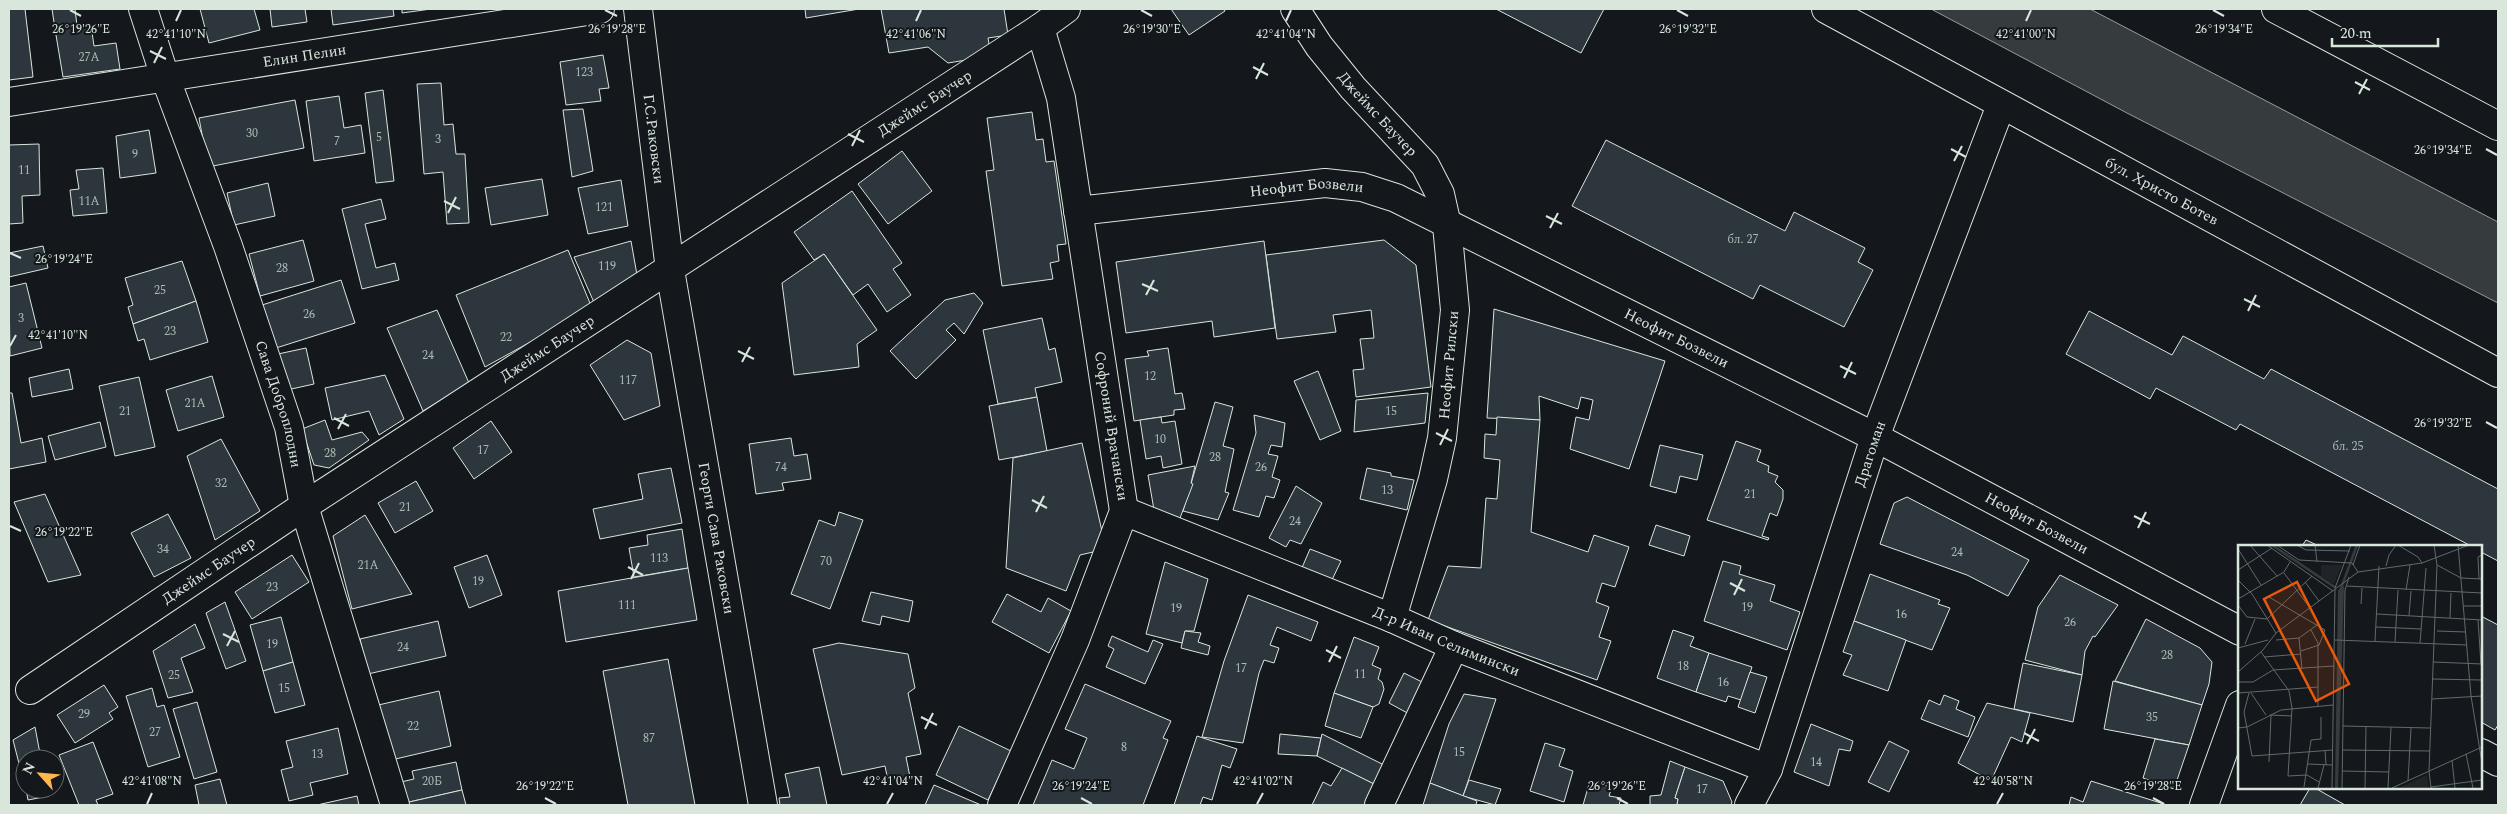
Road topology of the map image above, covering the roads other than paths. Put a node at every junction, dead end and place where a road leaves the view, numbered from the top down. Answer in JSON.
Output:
{"nodes":[{"id":1,"x":143,"y":9,"type":"edge"},
{"id":2,"x":600,"y":9,"type":"edge"},
{"id":3,"x":638,"y":9,"type":"edge"},
{"id":4,"x":1066,"y":9,"type":"edge"},
{"id":5,"x":1295,"y":9,"type":"edge"},
{"id":6,"x":1826,"y":9,"type":"edge"},
{"id":7,"x":2276,"y":9,"type":"edge"},
{"id":8,"x":1040,"y":28,"type":"junction"},
{"id":9,"x":165,"y":77,"type":"junction"},
{"id":10,"x":9,"y":102,"type":"edge"},
{"id":11,"x":2001,"y":105,"type":"junction"},
{"id":12,"x":2498,"y":126,"type":"edge"},
{"id":13,"x":1078,"y":211,"type":"junction"},
{"id":14,"x":1446,"y":225,"type":"junction"},
{"id":15,"x":670,"y":270,"type":"junction"},
{"id":16,"x":2498,"y":373,"type":"edge"},
{"id":17,"x":1875,"y":437,"type":"junction"},
{"id":18,"x":304,"y":506,"type":"junction"},
{"id":19,"x":1124,"y":511,"type":"junction"},
{"id":20,"x":1392,"y":618,"type":"junction"},
{"id":21,"x":2238,"y":630,"type":"edge"},
{"id":22,"x":1454,"y":646,"type":"junction"},
{"id":23,"x":30,"y":690,"type":"dead end"},
{"id":24,"x":2238,"y":711,"type":"edge"},
{"id":25,"x":2482,"y":754,"type":"edge"},
{"id":26,"x":2498,"y":762,"type":"edge"},
{"id":27,"x":1768,"y":769,"type":"junction"},
{"id":28,"x":395,"y":805,"type":"edge"},
{"id":29,"x":763,"y":805,"type":"edge"},
{"id":30,"x":1002,"y":805,"type":"edge"},
{"id":31,"x":1379,"y":805,"type":"edge"},
{"id":32,"x":1749,"y":805,"type":"edge"},
{"id":33,"x":2204,"y":805,"type":"edge"}],
"edges":[{"from":1,"to":9,"type":"street","name":"Сава Доброплодни"},
{"from":2,"to":9,"type":"street","name":"Елин Пелин"},
{"from":3,"to":15,"type":"street","name":"Г.С.Раковски"},
{"from":4,"to":8,"type":"street","name":"Джеймс Баучер"},
{"from":5,"to":14,"type":"street","name":"Джеймс Баучер"},
{"from":6,"to":11,"type":"street","name":"бул. Христо Ботев"},
{"from":7,"to":12,"type":"street"},
{"from":8,"to":13,"type":"street","name":"Софроний Врачански"},
{"from":8,"to":15,"type":"street","name":"Джеймс Баучер"},
{"from":9,"to":10,"type":"street","name":"Елин Пелин"},
{"from":9,"to":18,"type":"street","name":"Сава Доброплодни"},
{"from":11,"to":16,"type":"street","name":"бул. Христо Ботев"},
{"from":11,"to":17,"type":"street","name":"Драгоман"},
{"from":13,"to":14,"type":"street","name":"Неофит Бозвели"},
{"from":13,"to":19,"type":"street","name":"Софроний Врачански"},
{"from":14,"to":17,"type":"street","name":"Неофит Бозвели"},
{"from":14,"to":20,"type":"street","name":"Неофит Рилски"},
{"from":15,"to":18,"type":"street","name":"Джеймс Баучер"},
{"from":15,"to":29,"type":"street","name":"Георги Сава Раковски"},
{"from":17,"to":21,"type":"street","name":"Неофит Бозвели"},
{"from":17,"to":27,"type":"street","name":"Драгоман"},
{"from":18,"to":23,"type":"street","name":"Джеймс Баучер"},
{"from":18,"to":28,"type":"street","name":"Сава Доброплодни"},
{"from":19,"to":20,"type":"street","name":"Д-р Иван Селимински"},
{"from":19,"to":30,"type":"street","name":"Софроний Врачански"},
{"from":20,"to":22,"type":"street","name":"Д-р Иван Селимински"},
{"from":22,"to":27,"type":"street","name":"Д-р Иван Селимински"},
{"from":22,"to":31,"type":"street"},
{"from":24,"to":33,"type":"street"},
{"from":25,"to":26,"type":"street"},
{"from":27,"to":32,"type":"street","name":"Драгоман"}]}
